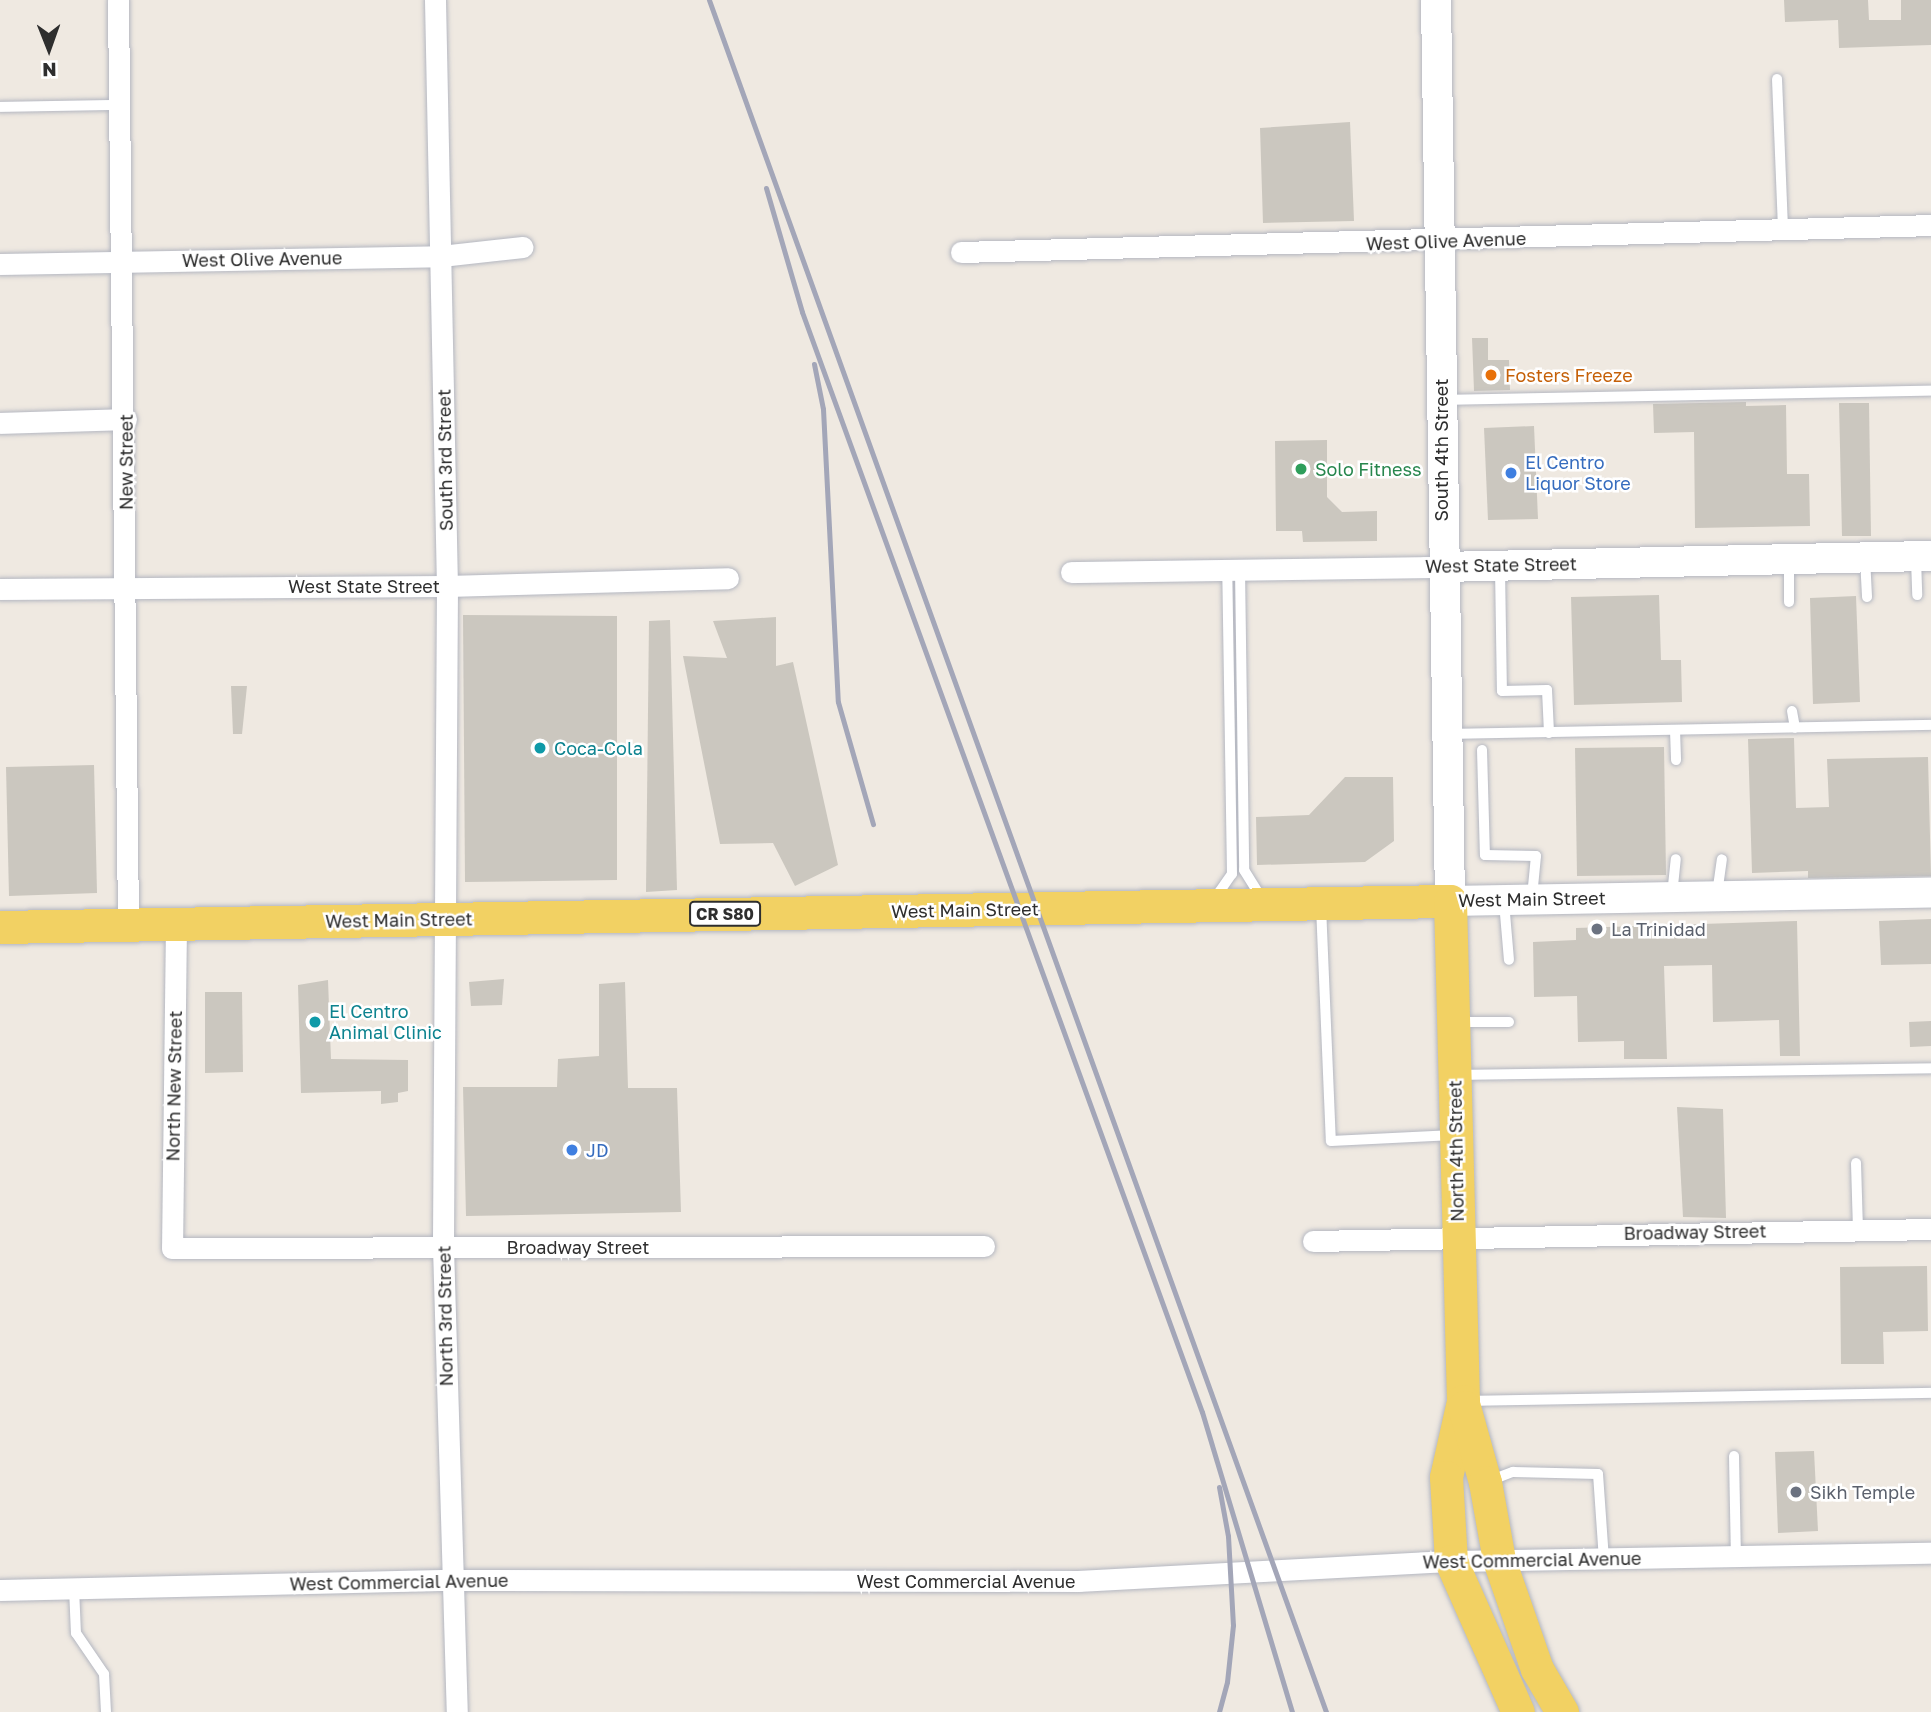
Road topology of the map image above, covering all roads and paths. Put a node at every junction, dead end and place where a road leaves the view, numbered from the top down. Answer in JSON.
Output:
{"nodes":[{"id":1,"x":118,"y":0,"type":"edge"},
{"id":2,"x":435,"y":0,"type":"edge"},
{"id":3,"x":1436,"y":0,"type":"edge"},
{"id":4,"x":1777,"y":79,"type":"dead end"},
{"id":5,"x":120,"y":105,"type":"junction"},
{"id":6,"x":0,"y":107,"type":"edge"},
{"id":7,"x":1931,"y":225,"type":"edge"},
{"id":8,"x":1783,"y":230,"type":"junction"},
{"id":9,"x":1439,"y":241,"type":"junction"},
{"id":10,"x":523,"y":247,"type":"dead end"},
{"id":11,"x":961,"y":252,"type":"dead end"},
{"id":12,"x":440,"y":256,"type":"junction"},
{"id":13,"x":121,"y":261,"type":"junction"},
{"id":14,"x":0,"y":264,"type":"edge"},
{"id":15,"x":1931,"y":391,"type":"edge"},
{"id":16,"x":1441,"y":400,"type":"junction"},
{"id":17,"x":126,"y":419,"type":"junction"},
{"id":18,"x":0,"y":423,"type":"edge"},
{"id":19,"x":1923,"y":556,"type":"edge"},
{"id":20,"x":1865,"y":558,"type":"junction"},
{"id":21,"x":1789,"y":559,"type":"junction"},
{"id":22,"x":1500,"y":565,"type":"junction"},
{"id":23,"x":1442,"y":567,"type":"junction"},
{"id":24,"x":1233,"y":570,"type":"junction"},
{"id":25,"x":1071,"y":572,"type":"dead end"},
{"id":26,"x":728,"y":578,"type":"dead end"},
{"id":27,"x":127,"y":585,"type":"junction"},
{"id":28,"x":447,"y":586,"type":"junction"},
{"id":29,"x":0,"y":589,"type":"edge"},
{"id":30,"x":1917,"y":595,"type":"dead end"},
{"id":31,"x":1867,"y":597,"type":"dead end"},
{"id":32,"x":1789,"y":602,"type":"dead end"},
{"id":33,"x":1792,"y":711,"type":"dead end"},
{"id":34,"x":1931,"y":725,"type":"edge"},
{"id":35,"x":1795,"y":728,"type":"junction"},
{"id":36,"x":1675,"y":730,"type":"junction"},
{"id":37,"x":1549,"y":733,"type":"junction"},
{"id":38,"x":1446,"y":734,"type":"junction"},
{"id":39,"x":1482,"y":750,"type":"dead end"},
{"id":40,"x":1676,"y":760,"type":"dead end"},
{"id":41,"x":1676,"y":859,"type":"dead end"},
{"id":42,"x":1722,"y":859,"type":"dead end"},
{"id":43,"x":1931,"y":893,"type":"edge"},
{"id":44,"x":1717,"y":896,"type":"junction"},
{"id":45,"x":1671,"y":897,"type":"junction"},
{"id":46,"x":1518,"y":900,"type":"junction"},
{"id":47,"x":1450,"y":901,"type":"junction"},
{"id":48,"x":1321,"y":903,"type":"junction"},
{"id":49,"x":1266,"y":904,"type":"junction"},
{"id":50,"x":1210,"y":905,"type":"junction"},
{"id":51,"x":443,"y":919,"type":"junction"},
{"id":52,"x":176,"y":924,"type":"junction"},
{"id":53,"x":128,"y":925,"type":"junction"},
{"id":54,"x":0,"y":927,"type":"edge"},
{"id":55,"x":1509,"y":960,"type":"dead end"},
{"id":56,"x":1510,"y":1022,"type":"dead end"},
{"id":57,"x":1453,"y":1023,"type":"junction"},
{"id":58,"x":1931,"y":1068,"type":"edge"},
{"id":59,"x":1455,"y":1075,"type":"junction"},
{"id":60,"x":1456,"y":1135,"type":"junction"},
{"id":61,"x":1856,"y":1163,"type":"dead end"},
{"id":62,"x":1931,"y":1229,"type":"edge"},
{"id":63,"x":1858,"y":1230,"type":"junction"},
{"id":64,"x":1458,"y":1235,"type":"junction"},
{"id":65,"x":1313,"y":1241,"type":"dead end"},
{"id":66,"x":984,"y":1246,"type":"dead end"},
{"id":67,"x":443,"y":1247,"type":"junction"},
{"id":68,"x":172,"y":1248,"type":"joint"},
{"id":69,"x":1931,"y":1393,"type":"edge"},
{"id":70,"x":1463,"y":1401,"type":"junction"},
{"id":71,"x":1734,"y":1456,"type":"dead end"},
{"id":72,"x":1485,"y":1482,"type":"junction"},
{"id":73,"x":1931,"y":1553,"type":"edge"},
{"id":74,"x":1736,"y":1556,"type":"junction"},
{"id":75,"x":1604,"y":1559,"type":"junction"},
{"id":76,"x":1499,"y":1560,"type":"junction"},
{"id":77,"x":1451,"y":1561,"type":"junction"},
{"id":78,"x":452,"y":1580,"type":"junction"},
{"id":79,"x":74,"y":1588,"type":"junction"},
{"id":80,"x":0,"y":1590,"type":"edge"},
{"id":81,"x":106,"y":1712,"type":"edge"},
{"id":82,"x":457,"y":1712,"type":"edge"},
{"id":83,"x":1518,"y":1712,"type":"edge"},
{"id":84,"x":1562,"y":1712,"type":"edge"}],
"edges":[{"from":1,"to":5,"type":"street","name":"New Street"},
{"from":2,"to":12,"type":"street","name":"South 3rd Street"},
{"from":3,"to":9,"type":"street","name":"South 4th Street"},
{"from":4,"to":8,"type":"lane"},
{"from":5,"to":6,"type":"lane"},
{"from":5,"to":13,"type":"street","name":"New Street"},
{"from":7,"to":8,"type":"street","name":"West Olive Avenue"},
{"from":8,"to":9,"type":"street","name":"West Olive Avenue"},
{"from":9,"to":11,"type":"street","name":"West Olive Avenue"},
{"from":9,"to":16,"type":"street","name":"South 4th Street"},
{"from":10,"to":12,"type":"street","name":"West Olive Avenue"},
{"from":12,"to":13,"type":"street","name":"West Olive Avenue"},
{"from":12,"to":28,"type":"street","name":"South 3rd Street"},
{"from":13,"to":14,"type":"street","name":"West Olive Avenue"},
{"from":13,"to":17,"type":"street","name":"New Street"},
{"from":15,"to":16,"type":"lane"},
{"from":16,"to":23,"type":"street","name":"South 4th Street"},
{"from":17,"to":18,"type":"street"},
{"from":17,"to":27,"type":"street","name":"New Street"},
{"from":19,"to":20,"type":"street","name":"West State Street"},
{"from":19,"to":30,"type":"lane"},
{"from":20,"to":21,"type":"street","name":"West State Street"},
{"from":20,"to":31,"type":"lane"},
{"from":21,"to":22,"type":"street","name":"West State Street"},
{"from":21,"to":32,"type":"lane"},
{"from":22,"to":23,"type":"street","name":"West State Street"},
{"from":22,"to":37,"type":"lane"},
{"from":23,"to":24,"type":"street","name":"West State Street"},
{"from":23,"to":38,"type":"street","name":"South 4th Street"},
{"from":24,"to":25,"type":"street","name":"West State Street"},
{"from":24,"to":49,"type":"lane"},
{"from":24,"to":50,"type":"lane"},
{"from":26,"to":28,"type":"street","name":"West State Street"},
{"from":27,"to":28,"type":"street","name":"West State Street"},
{"from":27,"to":29,"type":"street","name":"West State Street"},
{"from":27,"to":53,"type":"street","name":"New Street"},
{"from":28,"to":51,"type":"street","name":"South 3rd Street"},
{"from":33,"to":35,"type":"lane"},
{"from":34,"to":35,"type":"lane"},
{"from":35,"to":36,"type":"lane"},
{"from":36,"to":37,"type":"lane"},
{"from":36,"to":40,"type":"lane"},
{"from":37,"to":38,"type":"lane"},
{"from":38,"to":47,"type":"street","name":"South 4th Street"},
{"from":39,"to":46,"type":"lane"},
{"from":41,"to":45,"type":"lane"},
{"from":42,"to":44,"type":"lane"},
{"from":43,"to":44,"type":"street","name":"West Main Street"},
{"from":44,"to":45,"type":"street","name":"West Main Street"},
{"from":45,"to":46,"type":"street","name":"West Main Street"},
{"from":46,"to":47,"type":"street","name":"West Main Street"},
{"from":46,"to":55,"type":"lane"},
{"from":47,"to":48,"type":"main road","name":"West Main Street","number":"CR S80"},
{"from":47,"to":57,"type":"main road","name":"North 4th Street"},
{"from":48,"to":49,"type":"main road","name":"West Main Street","number":"CR S80"},
{"from":48,"to":60,"type":"lane"},
{"from":49,"to":50,"type":"main road","name":"West Main Street","number":"CR S80"},
{"from":50,"to":51,"type":"main road","name":"West Main Street","number":"CR S80"},
{"from":51,"to":52,"type":"main road","name":"West Main Street","number":"CR S80"},
{"from":51,"to":67,"type":"street","name":"North 3rd Street"},
{"from":52,"to":53,"type":"main road","name":"West Main Street","number":"CR S80"},
{"from":52,"to":68,"type":"street","name":"North New Street"},
{"from":53,"to":54,"type":"main road","name":"West Main Street","number":"CR S80"},
{"from":56,"to":57,"type":"lane"},
{"from":57,"to":59,"type":"main road","name":"North 4th Street"},
{"from":58,"to":59,"type":"lane"},
{"from":59,"to":60,"type":"main road","name":"North 4th Street"},
{"from":60,"to":64,"type":"main road","name":"North 4th Street"},
{"from":61,"to":63,"type":"lane"},
{"from":62,"to":63,"type":"street","name":"Broadway Street"},
{"from":63,"to":64,"type":"street","name":"Broadway Street"},
{"from":64,"to":65,"type":"street","name":"Broadway Street"},
{"from":64,"to":70,"type":"main road","name":"North 4th Street"},
{"from":66,"to":67,"type":"street","name":"Broadway Street"},
{"from":67,"to":68,"type":"street","name":"Broadway Street"},
{"from":67,"to":78,"type":"street","name":"North 3rd Street"},
{"from":69,"to":70,"type":"lane"},
{"from":70,"to":72,"type":"main road","name":"North 4th Street"},
{"from":70,"to":77,"type":"main road","name":"North 4th Street"},
{"from":71,"to":74,"type":"lane"},
{"from":72,"to":75,"type":"lane"},
{"from":72,"to":76,"type":"main road","name":"North 4th Street"},
{"from":73,"to":74,"type":"street","name":"West Commercial Avenue"},
{"from":74,"to":75,"type":"street","name":"West Commercial Avenue"},
{"from":75,"to":76,"type":"street","name":"West Commercial Avenue"},
{"from":76,"to":77,"type":"street","name":"West Commercial Avenue"},
{"from":76,"to":84,"type":"main road","name":"North 4th Street"},
{"from":77,"to":78,"type":"street","name":"West Commercial Avenue"},
{"from":77,"to":83,"type":"main road","name":"North 4th Street"},
{"from":78,"to":79,"type":"street","name":"West Commercial Avenue"},
{"from":78,"to":82,"type":"street","name":"North 3rd Street"},
{"from":79,"to":80,"type":"street","name":"West Commercial Avenue"},
{"from":79,"to":81,"type":"lane"}]}
